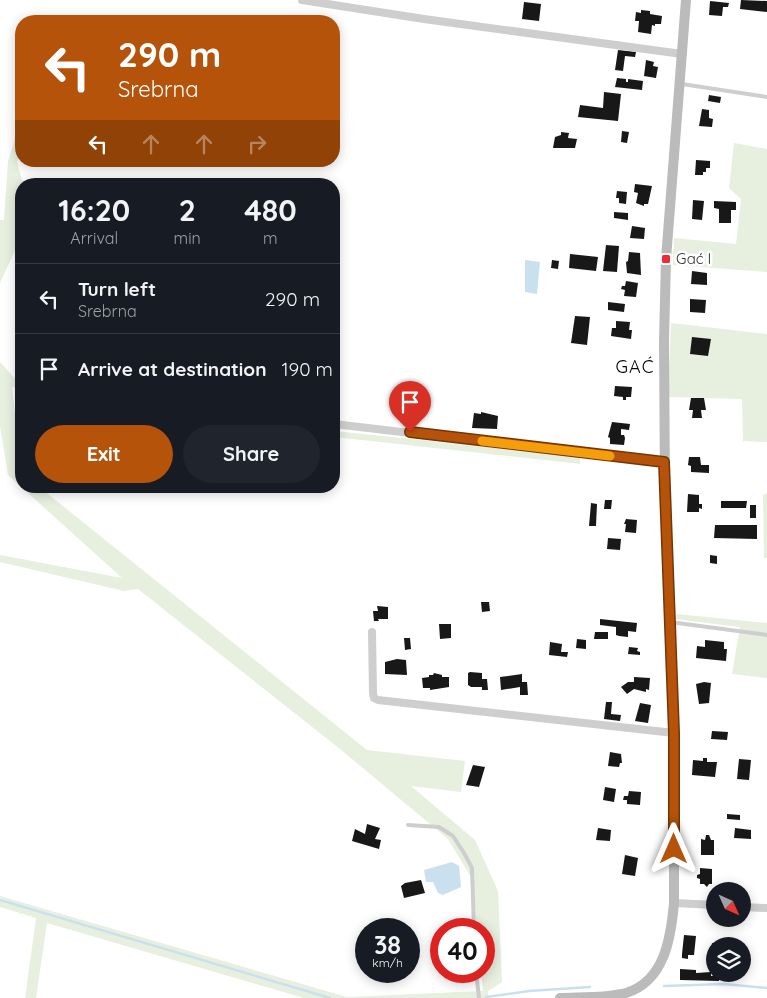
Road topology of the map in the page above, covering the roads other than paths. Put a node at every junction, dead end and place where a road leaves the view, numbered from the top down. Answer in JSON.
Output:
{"nodes":[{"id":1,"x":302,"y":0,"type":"edge"},
{"id":2,"x":686,"y":0,"type":"edge"},
{"id":3,"x":682,"y":54,"type":"junction"},
{"id":4,"x":680,"y":84,"type":"junction"},
{"id":5,"x":767,"y":97,"type":"edge"},
{"id":6,"x":340,"y":425,"type":"edge"},
{"id":7,"x":664,"y":462,"type":"junction"},
{"id":8,"x":669,"y":622,"type":"junction"},
{"id":9,"x":372,"y":632,"type":"dead end"},
{"id":10,"x":767,"y":635,"type":"edge"},
{"id":11,"x":674,"y":733,"type":"junction"},
{"id":12,"x":408,"y":825,"type":"dead end"},
{"id":13,"x":674,"y":903,"type":"junction"},
{"id":14,"x":706,"y":905,"type":"edge"},
{"id":15,"x":751,"y":907,"type":"edge"},
{"id":16,"x":767,"y":908,"type":"edge"},
{"id":17,"x":474,"y":918,"type":"edge"},
{"id":18,"x":477,"y":983,"type":"edge"},
{"id":19,"x":627,"y":995,"type":"edge"},
{"id":20,"x":479,"y":998,"type":"edge"},
{"id":21,"x":560,"y":998,"type":"edge"}],
"edges":[{"from":1,"to":3,"type":"street"},
{"from":2,"to":3,"type":"street"},
{"from":3,"to":4,"type":"street"},
{"from":4,"to":5,"type":"lane"},
{"from":4,"to":7,"type":"street"},
{"from":6,"to":7,"type":"street"},
{"from":7,"to":8,"type":"street"},
{"from":8,"to":10,"type":"lane"},
{"from":8,"to":11,"type":"street"},
{"from":9,"to":11,"type":"street"},
{"from":11,"to":13,"type":"street"},
{"from":12,"to":17,"type":"lane"},
{"from":13,"to":14,"type":"street"},
{"from":13,"to":19,"type":"street"},
{"from":15,"to":16,"type":"street"},
{"from":18,"to":20,"type":"lane"},
{"from":19,"to":21,"type":"street"}]}
